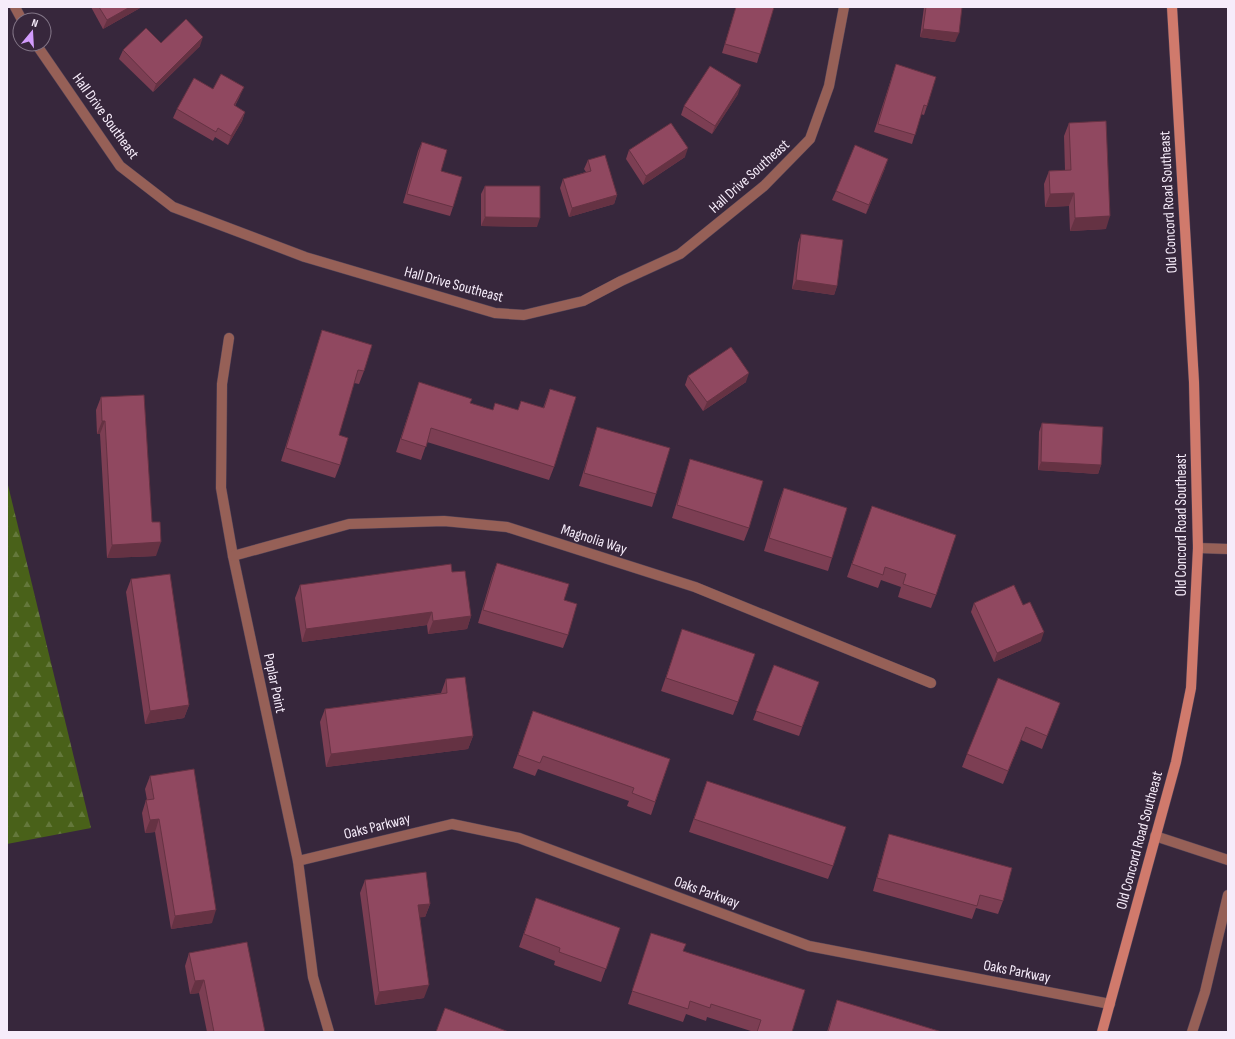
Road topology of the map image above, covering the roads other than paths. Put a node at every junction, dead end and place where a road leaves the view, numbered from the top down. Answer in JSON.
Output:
{"nodes":[{"id":1,"x":844,"y":7,"type":"edge"},
{"id":2,"x":1172,"y":7,"type":"edge"},
{"id":3,"x":42,"y":52,"type":"edge"},
{"id":4,"x":229,"y":338,"type":"dead end"},
{"id":5,"x":1198,"y":548,"type":"junction"},
{"id":6,"x":1228,"y":549,"type":"edge"},
{"id":7,"x":233,"y":556,"type":"junction"},
{"id":8,"x":931,"y":683,"type":"dead end"},
{"id":9,"x":1155,"y":836,"type":"junction"},
{"id":10,"x":1228,"y":860,"type":"edge"},
{"id":11,"x":298,"y":861,"type":"junction"},
{"id":12,"x":1228,"y":894,"type":"edge"},
{"id":13,"x":1110,"y":1004,"type":"junction"},
{"id":14,"x":329,"y":1032,"type":"edge"},
{"id":15,"x":1102,"y":1032,"type":"edge"},
{"id":16,"x":1192,"y":1032,"type":"edge"}],
"edges":[{"from":1,"to":3,"type":"street","name":"Hall Drive Southeast"},
{"from":2,"to":5,"type":"street","name":"Old Concord Road Southeast"},
{"from":4,"to":7,"type":"street","name":"Poplar Point"},
{"from":5,"to":6,"type":"street"},
{"from":5,"to":9,"type":"street","name":"Old Concord Road Southeast"},
{"from":7,"to":8,"type":"street","name":"Magnolia Way"},
{"from":7,"to":11,"type":"street","name":"Poplar Point"},
{"from":9,"to":10,"type":"street"},
{"from":9,"to":13,"type":"street","name":"Old Concord Road Southeast"},
{"from":11,"to":13,"type":"street","name":"Oaks Parkway"},
{"from":11,"to":14,"type":"street","name":"Poplar Point"},
{"from":12,"to":16,"type":"street"},
{"from":13,"to":15,"type":"street","name":"Old Concord Road Southeast"}]}
